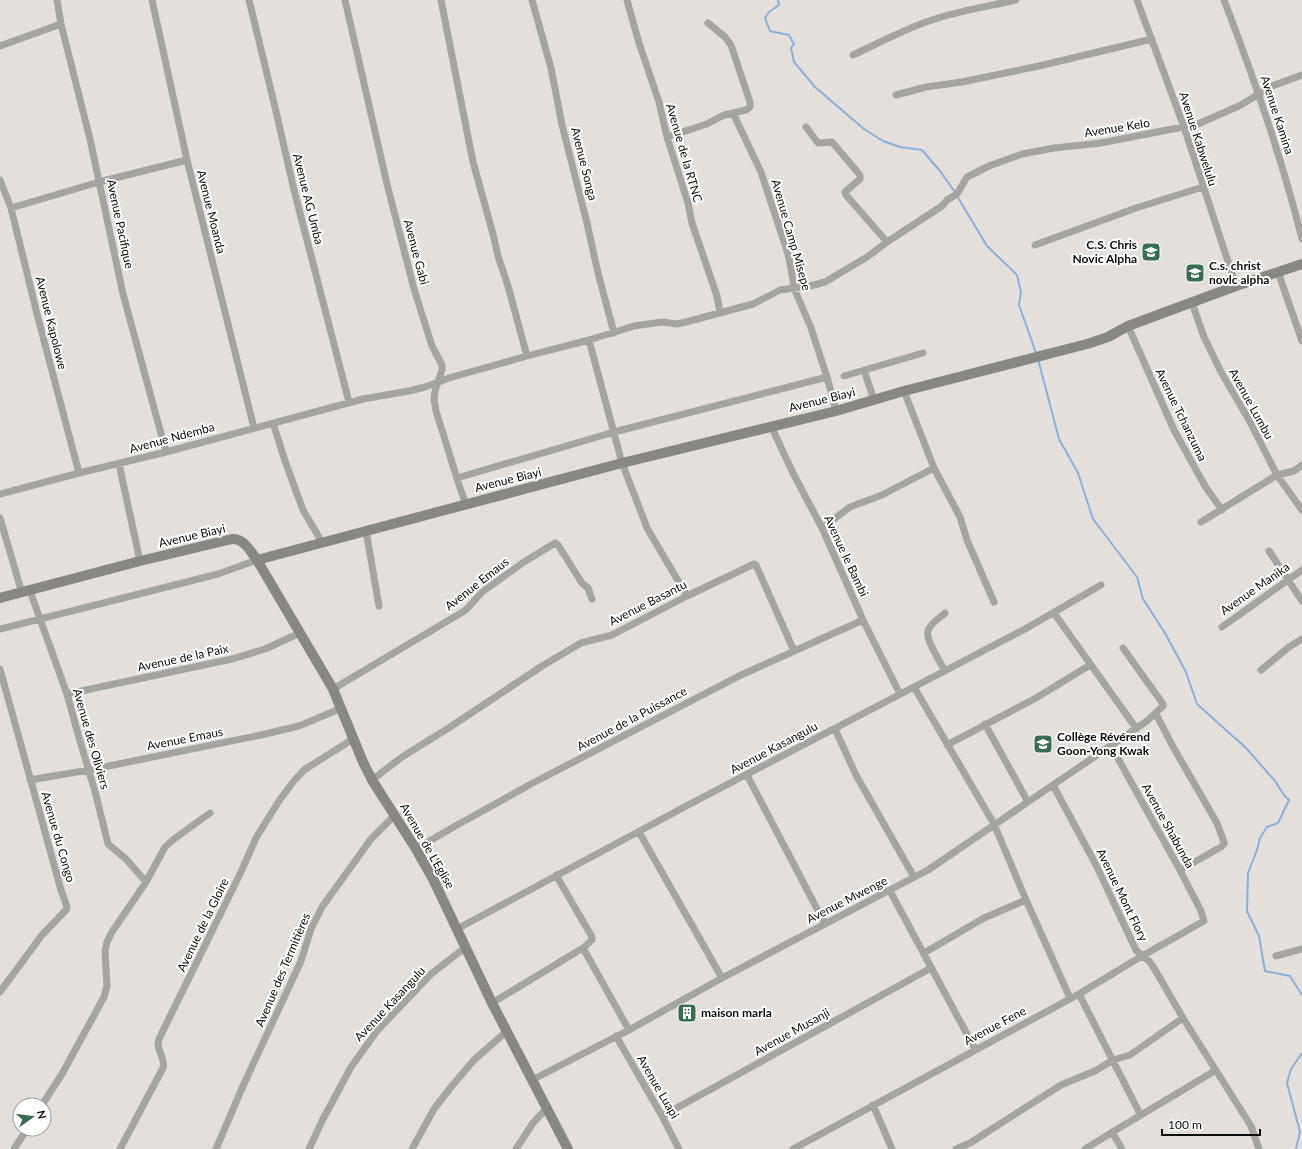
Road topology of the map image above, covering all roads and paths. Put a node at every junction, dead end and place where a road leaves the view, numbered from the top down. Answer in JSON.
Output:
{"nodes":[{"id":1,"x":57,"y":0,"type":"edge"},
{"id":2,"x":152,"y":0,"type":"edge"},
{"id":3,"x":249,"y":0,"type":"edge"},
{"id":4,"x":345,"y":0,"type":"edge"},
{"id":5,"x":441,"y":0,"type":"edge"},
{"id":6,"x":532,"y":0,"type":"edge"},
{"id":7,"x":627,"y":0,"type":"edge"},
{"id":8,"x":1016,"y":0,"type":"edge"},
{"id":9,"x":1137,"y":0,"type":"edge"},
{"id":10,"x":1224,"y":0,"type":"edge"},
{"id":11,"x":708,"y":23,"type":"dead end"},
{"id":12,"x":61,"y":24,"type":"junction"},
{"id":13,"x":1152,"y":39,"type":"junction"},
{"id":14,"x":0,"y":46,"type":"edge"},
{"id":15,"x":853,"y":55,"type":"dead end"},
{"id":16,"x":1302,"y":75,"type":"edge"},
{"id":17,"x":896,"y":95,"type":"dead end"},
{"id":18,"x":1259,"y":95,"type":"junction"},
{"id":19,"x":733,"y":113,"type":"junction"},
{"id":20,"x":806,"y":127,"type":"dead end"},
{"id":21,"x":1184,"y":127,"type":"junction"},
{"id":22,"x":667,"y":138,"type":"junction"},
{"id":23,"x":187,"y":160,"type":"junction"},
{"id":24,"x":0,"y":180,"type":"edge"},
{"id":25,"x":99,"y":182,"type":"junction"},
{"id":26,"x":1203,"y":187,"type":"junction"},
{"id":27,"x":11,"y":208,"type":"junction"},
{"id":28,"x":1302,"y":239,"type":"edge"},
{"id":29,"x":886,"y":242,"type":"junction"},
{"id":30,"x":1035,"y":245,"type":"dead end"},
{"id":31,"x":1302,"y":264,"type":"edge"},
{"id":32,"x":1278,"y":272,"type":"junction"},
{"id":33,"x":1236,"y":286,"type":"junction"},
{"id":34,"x":794,"y":288,"type":"junction"},
{"id":35,"x":1192,"y":303,"type":"junction"},
{"id":36,"x":720,"y":312,"type":"junction"},
{"id":37,"x":1128,"y":326,"type":"junction"},
{"id":38,"x":614,"y":333,"type":"junction"},
{"id":39,"x":589,"y":340,"type":"junction"},
{"id":40,"x":1302,"y":341,"type":"edge"},
{"id":41,"x":923,"y":353,"type":"dead end"},
{"id":42,"x":527,"y":356,"type":"junction"},
{"id":43,"x":864,"y":370,"type":"junction"},
{"id":44,"x":844,"y":376,"type":"dead end"},
{"id":45,"x":827,"y":378,"type":"junction"},
{"id":46,"x":437,"y":383,"type":"junction"},
{"id":47,"x":904,"y":391,"type":"junction"},
{"id":48,"x":874,"y":400,"type":"junction"},
{"id":49,"x":349,"y":402,"type":"junction"},
{"id":50,"x":836,"y":411,"type":"junction"},
{"id":51,"x":273,"y":423,"type":"junction"},
{"id":52,"x":771,"y":426,"type":"junction"},
{"id":53,"x":254,"y":428,"type":"junction"},
{"id":54,"x":614,"y":432,"type":"junction"},
{"id":55,"x":166,"y":452,"type":"junction"},
{"id":56,"x":622,"y":463,"type":"junction"},
{"id":57,"x":119,"y":464,"type":"junction"},
{"id":58,"x":1302,"y":465,"type":"edge"},
{"id":59,"x":934,"y":468,"type":"junction"},
{"id":60,"x":79,"y":473,"type":"junction"},
{"id":61,"x":1277,"y":475,"type":"junction"},
{"id":62,"x":456,"y":478,"type":"junction"},
{"id":63,"x":0,"y":494,"type":"edge"},
{"id":64,"x":466,"y":504,"type":"junction"},
{"id":65,"x":1222,"y":510,"type":"junction"},
{"id":66,"x":1302,"y":510,"type":"edge"},
{"id":67,"x":0,"y":518,"type":"edge"},
{"id":68,"x":1201,"y":522,"type":"dead end"},
{"id":69,"x":822,"y":528,"type":"junction"},
{"id":70,"x":366,"y":531,"type":"junction"},
{"id":71,"x":322,"y":542,"type":"junction"},
{"id":72,"x":1269,"y":551,"type":"dead end"},
{"id":73,"x":257,"y":560,"type":"junction"},
{"id":74,"x":140,"y":561,"type":"junction"},
{"id":75,"x":1302,"y":570,"type":"edge"},
{"id":76,"x":1288,"y":580,"type":"junction"},
{"id":77,"x":1101,"y":585,"type":"dead end"},
{"id":78,"x":26,"y":592,"type":"junction"},
{"id":79,"x":687,"y":596,"type":"junction"},
{"id":80,"x":0,"y":598,"type":"edge"},
{"id":81,"x":592,"y":599,"type":"dead end"},
{"id":82,"x":1302,"y":601,"type":"edge"},
{"id":83,"x":994,"y":602,"type":"dead end"},
{"id":84,"x":379,"y":606,"type":"dead end"},
{"id":85,"x":945,"y":613,"type":"dead end"},
{"id":86,"x":1054,"y":613,"type":"junction"},
{"id":87,"x":40,"y":618,"type":"junction"},
{"id":88,"x":863,"y":620,"type":"junction"},
{"id":89,"x":1222,"y":627,"type":"dead end"},
{"id":90,"x":0,"y":629,"type":"edge"},
{"id":91,"x":300,"y":633,"type":"junction"},
{"id":92,"x":1302,"y":638,"type":"edge"},
{"id":93,"x":1123,"y":648,"type":"dead end"},
{"id":94,"x":794,"y":651,"type":"junction"},
{"id":95,"x":1090,"y":665,"type":"junction"},
{"id":96,"x":0,"y":668,"type":"edge"},
{"id":97,"x":1261,"y":670,"type":"dead end"},
{"id":98,"x":945,"y":671,"type":"junction"},
{"id":99,"x":914,"y":687,"type":"junction"},
{"id":100,"x":333,"y":690,"type":"junction"},
{"id":101,"x":67,"y":694,"type":"junction"},
{"id":102,"x":900,"y":694,"type":"junction"},
{"id":103,"x":342,"y":708,"type":"junction"},
{"id":104,"x":1156,"y":714,"type":"junction"},
{"id":105,"x":985,"y":724,"type":"junction"},
{"id":106,"x":1136,"y":728,"type":"junction"},
{"id":107,"x":835,"y":729,"type":"junction"},
{"id":108,"x":353,"y":739,"type":"junction"},
{"id":109,"x":947,"y":745,"type":"junction"},
{"id":110,"x":1110,"y":746,"type":"junction"},
{"id":111,"x":89,"y":770,"type":"junction"},
{"id":112,"x":747,"y":775,"type":"junction"},
{"id":113,"x":30,"y":780,"type":"junction"},
{"id":114,"x":372,"y":780,"type":"junction"},
{"id":115,"x":1052,"y":785,"type":"junction"},
{"id":116,"x":1028,"y":802,"type":"junction"},
{"id":117,"x":210,"y":813,"type":"dead end"},
{"id":118,"x":394,"y":816,"type":"junction"},
{"id":119,"x":994,"y":824,"type":"junction"},
{"id":120,"x":639,"y":832,"type":"junction"},
{"id":121,"x":416,"y":849,"type":"junction"},
{"id":122,"x":1180,"y":870,"type":"junction"},
{"id":123,"x":556,"y":875,"type":"junction"},
{"id":124,"x":914,"y":877,"type":"junction"},
{"id":125,"x":146,"y":882,"type":"junction"},
{"id":126,"x":890,"y":891,"type":"junction"},
{"id":127,"x":1026,"y":900,"type":"junction"},
{"id":128,"x":1204,"y":919,"type":"joint"},
{"id":129,"x":825,"y":924,"type":"junction"},
{"id":130,"x":457,"y":929,"type":"junction"},
{"id":131,"x":466,"y":947,"type":"junction"},
{"id":132,"x":583,"y":948,"type":"junction"},
{"id":133,"x":1302,"y":949,"type":"edge"},
{"id":134,"x":924,"y":953,"type":"junction"},
{"id":135,"x":1142,"y":956,"type":"junction"},
{"id":136,"x":1276,"y":956,"type":"dead end"},
{"id":137,"x":931,"y":968,"type":"junction"},
{"id":138,"x":722,"y":978,"type":"junction"},
{"id":139,"x":0,"y":992,"type":"edge"},
{"id":140,"x":1079,"y":994,"type":"junction"},
{"id":141,"x":1070,"y":998,"type":"junction"},
{"id":142,"x":492,"y":1003,"type":"junction"},
{"id":143,"x":1183,"y":1018,"type":"junction"},
{"id":144,"x":629,"y":1030,"type":"junction"},
{"id":145,"x":507,"y":1031,"type":"junction"},
{"id":146,"x":616,"y":1036,"type":"junction"},
{"id":147,"x":975,"y":1050,"type":"junction"},
{"id":148,"x":1113,"y":1060,"type":"junction"},
{"id":149,"x":1216,"y":1070,"type":"junction"},
{"id":150,"x":532,"y":1080,"type":"junction"},
{"id":151,"x":47,"y":1097,"type":"edge"},
{"id":152,"x":873,"y":1105,"type":"junction"},
{"id":153,"x":546,"y":1109,"type":"junction"},
{"id":154,"x":1140,"y":1114,"type":"junction"},
{"id":155,"x":662,"y":1116,"type":"junction"},
{"id":156,"x":1112,"y":1132,"type":"junction"},
{"id":157,"x":21,"y":1137,"type":"edge"},
{"id":158,"x":14,"y":1149,"type":"edge"},
{"id":159,"x":120,"y":1149,"type":"edge"},
{"id":160,"x":216,"y":1149,"type":"edge"},
{"id":161,"x":309,"y":1149,"type":"edge"},
{"id":162,"x":412,"y":1149,"type":"edge"},
{"id":163,"x":516,"y":1149,"type":"edge"},
{"id":164,"x":568,"y":1149,"type":"edge"},
{"id":165,"x":679,"y":1149,"type":"edge"},
{"id":166,"x":793,"y":1149,"type":"edge"},
{"id":167,"x":892,"y":1149,"type":"edge"},
{"id":168,"x":956,"y":1149,"type":"edge"},
{"id":169,"x":1085,"y":1149,"type":"edge"},
{"id":170,"x":1122,"y":1149,"type":"edge"},
{"id":171,"x":1259,"y":1149,"type":"edge"}],
"edges":[{"from":1,"to":12,"type":"street","name":"Avenue Pacifique"},
{"from":2,"to":23,"type":"street","name":"Avenue Moanda"},
{"from":3,"to":49,"type":"street","name":"Avenue AG Umba"},
{"from":4,"to":46,"type":"street","name":"Avenue Gabi"},
{"from":5,"to":42,"type":"street"},
{"from":6,"to":38,"type":"street","name":"Avenue Songa"},
{"from":7,"to":22,"type":"street","name":"Avenue de la RTNC"},
{"from":8,"to":15,"type":"street"},
{"from":9,"to":13,"type":"street","name":"Avenue Kabwelulu"},
{"from":10,"to":18,"type":"street","name":"Avenue Kamina"},
{"from":11,"to":19,"type":"street"},
{"from":12,"to":14,"type":"street"},
{"from":12,"to":25,"type":"street","name":"Avenue Pacifique"},
{"from":13,"to":17,"type":"street"},
{"from":13,"to":21,"type":"street","name":"Avenue Kabwelulu"},
{"from":16,"to":18,"type":"street","name":"Avenue Kelo"},
{"from":18,"to":21,"type":"street","name":"Avenue Kelo"},
{"from":18,"to":28,"type":"street","name":"Avenue Kamina"},
{"from":19,"to":22,"type":"street"},
{"from":19,"to":34,"type":"street","name":"Avenue Camp Misepe"},
{"from":20,"to":29,"type":"street"},
{"from":21,"to":26,"type":"street","name":"Avenue Kabwelulu"},
{"from":21,"to":29,"type":"street","name":"Avenue Kelo"},
{"from":22,"to":36,"type":"street","name":"Avenue de la RTNC"},
{"from":23,"to":25,"type":"street"},
{"from":23,"to":53,"type":"street","name":"Avenue Moanda"},
{"from":24,"to":27,"type":"street","name":"Avenue Kapolowe"},
{"from":25,"to":27,"type":"street"},
{"from":25,"to":55,"type":"street","name":"Avenue Pacifique"},
{"from":26,"to":30,"type":"street"},
{"from":26,"to":33,"type":"street","name":"Avenue Kabwelulu"},
{"from":27,"to":60,"type":"street","name":"Avenue Kapolowe"},
{"from":29,"to":34,"type":"street","name":"Avenue Kelo"},
{"from":31,"to":32,"type":"street","name":"Avenue Biayi"},
{"from":32,"to":33,"type":"street","name":"Avenue Biayi"},
{"from":32,"to":40,"type":"street"},
{"from":33,"to":35,"type":"street","name":"Avenue Biayi"},
{"from":34,"to":36,"type":"street","name":"Avenue Kelo"},
{"from":34,"to":45,"type":"street","name":"Avenue Camp Misepe"},
{"from":35,"to":37,"type":"street","name":"Avenue Biayi"},
{"from":35,"to":61,"type":"street","name":"Avenue Lumbu"},
{"from":36,"to":38,"type":"street","name":"Avenue Kelo"},
{"from":37,"to":47,"type":"street","name":"Avenue Biayi"},
{"from":37,"to":65,"type":"street","name":"Avenue Tchanzuma"},
{"from":38,"to":39,"type":"street","name":"Avenue Ndemba"},
{"from":39,"to":42,"type":"street","name":"Avenue Ndemba"},
{"from":39,"to":54,"type":"street"},
{"from":41,"to":43,"type":"street"},
{"from":42,"to":46,"type":"street","name":"Avenue Ndemba"},
{"from":43,"to":44,"type":"street"},
{"from":43,"to":48,"type":"street"},
{"from":45,"to":50,"type":"street","name":"Avenue Camp Misepe"},
{"from":45,"to":54,"type":"street"},
{"from":46,"to":49,"type":"street","name":"Avenue Ndemba"},
{"from":46,"to":62,"type":"street","name":"Avenue Gabi"},
{"from":47,"to":48,"type":"street","name":"Avenue Biayi"},
{"from":47,"to":59,"type":"street"},
{"from":48,"to":50,"type":"street","name":"Avenue Biayi"},
{"from":49,"to":51,"type":"street","name":"Avenue Ndemba"},
{"from":50,"to":52,"type":"street","name":"Avenue Biayi"},
{"from":51,"to":53,"type":"street","name":"Avenue Ndemba"},
{"from":51,"to":71,"type":"street"},
{"from":52,"to":56,"type":"street","name":"Avenue Biayi"},
{"from":52,"to":69,"type":"street","name":"Avenue le Bambi"},
{"from":53,"to":55,"type":"street","name":"Avenue Ndemba"},
{"from":54,"to":56,"type":"street"},
{"from":54,"to":62,"type":"street"},
{"from":55,"to":57,"type":"street","name":"Avenue Ndemba"},
{"from":56,"to":64,"type":"street","name":"Avenue Biayi"},
{"from":56,"to":79,"type":"street"},
{"from":57,"to":60,"type":"street","name":"Avenue Ndemba"},
{"from":57,"to":74,"type":"street"},
{"from":58,"to":61,"type":"street"},
{"from":59,"to":69,"type":"street"},
{"from":59,"to":83,"type":"street"},
{"from":60,"to":63,"type":"street","name":"Avenue Ndemba"},
{"from":61,"to":65,"type":"street"},
{"from":61,"to":66,"type":"street","name":"Avenue Lumbu"},
{"from":62,"to":64,"type":"street","name":"Avenue Gabi"},
{"from":64,"to":70,"type":"street","name":"Avenue Biayi"},
{"from":65,"to":68,"type":"street"},
{"from":67,"to":78,"type":"street","name":"Avenue des Oliviers"},
{"from":69,"to":88,"type":"street","name":"Avenue le Bambi"},
{"from":70,"to":71,"type":"street","name":"Avenue Biayi"},
{"from":70,"to":84,"type":"street"},
{"from":71,"to":73,"type":"street","name":"Avenue Biayi"},
{"from":72,"to":76,"type":"street"},
{"from":73,"to":74,"type":"street","name":"Avenue Biayi"},
{"from":73,"to":87,"type":"street"},
{"from":73,"to":91,"type":"street","name":"Avenue de L'Eglise"},
{"from":74,"to":78,"type":"street","name":"Avenue Biayi"},
{"from":75,"to":76,"type":"street","name":"Avenue Manika"},
{"from":76,"to":82,"type":"street"},
{"from":76,"to":89,"type":"street","name":"Avenue Manika"},
{"from":77,"to":86,"type":"street","name":"Avenue Kasangulu"},
{"from":78,"to":80,"type":"street","name":"Avenue Biayi"},
{"from":78,"to":87,"type":"street","name":"Avenue des Oliviers"},
{"from":79,"to":94,"type":"street","name":"Avenue Basantu"},
{"from":79,"to":114,"type":"street","name":"Avenue Basantu"},
{"from":81,"to":100,"type":"street","name":"Avenue Emaus"},
{"from":85,"to":98,"type":"street"},
{"from":86,"to":95,"type":"street"},
{"from":86,"to":98,"type":"street","name":"Avenue Kasangulu"},
{"from":87,"to":90,"type":"street"},
{"from":87,"to":101,"type":"street","name":"Avenue des Oliviers"},
{"from":88,"to":94,"type":"street","name":"Avenue de la Puissance"},
{"from":88,"to":102,"type":"street","name":"Avenue le Bambi"},
{"from":91,"to":100,"type":"street","name":"Avenue de L'Eglise"},
{"from":91,"to":101,"type":"street","name":"Avenue de la Paix"},
{"from":92,"to":97,"type":"street"},
{"from":93,"to":104,"type":"street"},
{"from":94,"to":121,"type":"street","name":"Avenue de la Puissance"},
{"from":95,"to":105,"type":"street"},
{"from":95,"to":106,"type":"street"},
{"from":96,"to":113,"type":"street","name":"Avenue du Congo"},
{"from":98,"to":99,"type":"street","name":"Avenue Kasangulu"},
{"from":99,"to":102,"type":"street","name":"Avenue Kasangulu"},
{"from":99,"to":109,"type":"street"},
{"from":100,"to":103,"type":"street","name":"Avenue de L'Eglise"},
{"from":101,"to":111,"type":"street","name":"Avenue des Oliviers"},
{"from":102,"to":107,"type":"street","name":"Avenue Kasangulu"},
{"from":103,"to":108,"type":"street","name":"Avenue de L'Eglise"},
{"from":103,"to":111,"type":"street","name":"Avenue Emaus"},
{"from":104,"to":106,"type":"street","name":"Avenue Mwenge"},
{"from":104,"to":122,"type":"street"},
{"from":105,"to":109,"type":"street"},
{"from":105,"to":116,"type":"street"},
{"from":106,"to":110,"type":"street","name":"Avenue Mwenge"},
{"from":107,"to":112,"type":"street","name":"Avenue Kasangulu"},
{"from":107,"to":124,"type":"street"},
{"from":108,"to":114,"type":"street","name":"Avenue de L'Eglise"},
{"from":108,"to":159,"type":"street","name":"Avenue de la Gloire"},
{"from":109,"to":119,"type":"street"},
{"from":110,"to":115,"type":"street","name":"Avenue Mwenge"},
{"from":110,"to":122,"type":"street","name":"Avenue Shabunda"},
{"from":111,"to":113,"type":"street","name":"Avenue Emaus"},
{"from":111,"to":125,"type":"street","name":"Avenue des Oliviers"},
{"from":112,"to":120,"type":"street","name":"Avenue Kasangulu"},
{"from":112,"to":129,"type":"street"},
{"from":113,"to":139,"type":"street","name":"Avenue du Congo"},
{"from":114,"to":118,"type":"street","name":"Avenue de L'Eglise"},
{"from":115,"to":116,"type":"street","name":"Avenue Mwenge"},
{"from":115,"to":135,"type":"street","name":"Avenue Mont Flory"},
{"from":116,"to":119,"type":"street","name":"Avenue Mwenge"},
{"from":117,"to":125,"type":"street"},
{"from":118,"to":121,"type":"street","name":"Avenue de L'Eglise"},
{"from":118,"to":160,"type":"street","name":"Avenue des Termitières"},
{"from":119,"to":124,"type":"street","name":"Avenue Mwenge"},
{"from":119,"to":127,"type":"street"},
{"from":120,"to":123,"type":"street","name":"Avenue Kasangulu"},
{"from":120,"to":138,"type":"street"},
{"from":121,"to":130,"type":"street","name":"Avenue de L'Eglise"},
{"from":122,"to":128,"type":"street","name":"Avenue Shabunda"},
{"from":123,"to":130,"type":"street","name":"Avenue Kasangulu"},
{"from":123,"to":132,"type":"street"},
{"from":124,"to":126,"type":"street","name":"Avenue Mwenge"},
{"from":125,"to":151,"type":"street"},
{"from":126,"to":129,"type":"street","name":"Avenue Mwenge"},
{"from":126,"to":134,"type":"street"},
{"from":127,"to":134,"type":"street"},
{"from":127,"to":141,"type":"street"},
{"from":128,"to":135,"type":"street","name":"Avenue Fene"},
{"from":129,"to":138,"type":"street","name":"Avenue Mwenge"},
{"from":130,"to":131,"type":"street","name":"Avenue de L'Eglise"},
{"from":131,"to":142,"type":"street","name":"Avenue de L'Eglise"},
{"from":131,"to":161,"type":"street","name":"Avenue Kasangulu"},
{"from":132,"to":142,"type":"street"},
{"from":132,"to":144,"type":"street"},
{"from":133,"to":136,"type":"street"},
{"from":134,"to":137,"type":"street"},
{"from":135,"to":140,"type":"street","name":"Avenue Fene"},
{"from":135,"to":143,"type":"street","name":"Avenue Mont Flory"},
{"from":137,"to":147,"type":"street"},
{"from":137,"to":155,"type":"street","name":"Avenue Musanji"},
{"from":138,"to":144,"type":"street","name":"Avenue Mwenge"},
{"from":140,"to":141,"type":"street","name":"Avenue Fene"},
{"from":140,"to":148,"type":"street"},
{"from":141,"to":147,"type":"street","name":"Avenue Fene"},
{"from":142,"to":145,"type":"street","name":"Avenue de L'Eglise"},
{"from":143,"to":148,"type":"street"},
{"from":143,"to":149,"type":"street","name":"Avenue Mont Flory"},
{"from":144,"to":146,"type":"street","name":"Avenue Mwenge"},
{"from":145,"to":150,"type":"street","name":"Avenue de L'Eglise"},
{"from":145,"to":162,"type":"street"},
{"from":146,"to":150,"type":"street","name":"Avenue Mwenge"},
{"from":146,"to":155,"type":"street","name":"Avenue Luapi"},
{"from":147,"to":152,"type":"street","name":"Avenue Fene"},
{"from":148,"to":154,"type":"street"},
{"from":148,"to":168,"type":"street"},
{"from":149,"to":154,"type":"street"},
{"from":149,"to":171,"type":"street","name":"Avenue Mont Flory"},
{"from":150,"to":153,"type":"street","name":"Avenue de L'Eglise"},
{"from":152,"to":166,"type":"street","name":"Avenue Fene"},
{"from":152,"to":167,"type":"street"},
{"from":153,"to":163,"type":"street"},
{"from":153,"to":164,"type":"street","name":"Avenue de L'Eglise"},
{"from":154,"to":156,"type":"street"},
{"from":155,"to":165,"type":"street","name":"Avenue Luapi"},
{"from":156,"to":169,"type":"street"},
{"from":156,"to":170,"type":"street"},
{"from":157,"to":158,"type":"street"}]}
